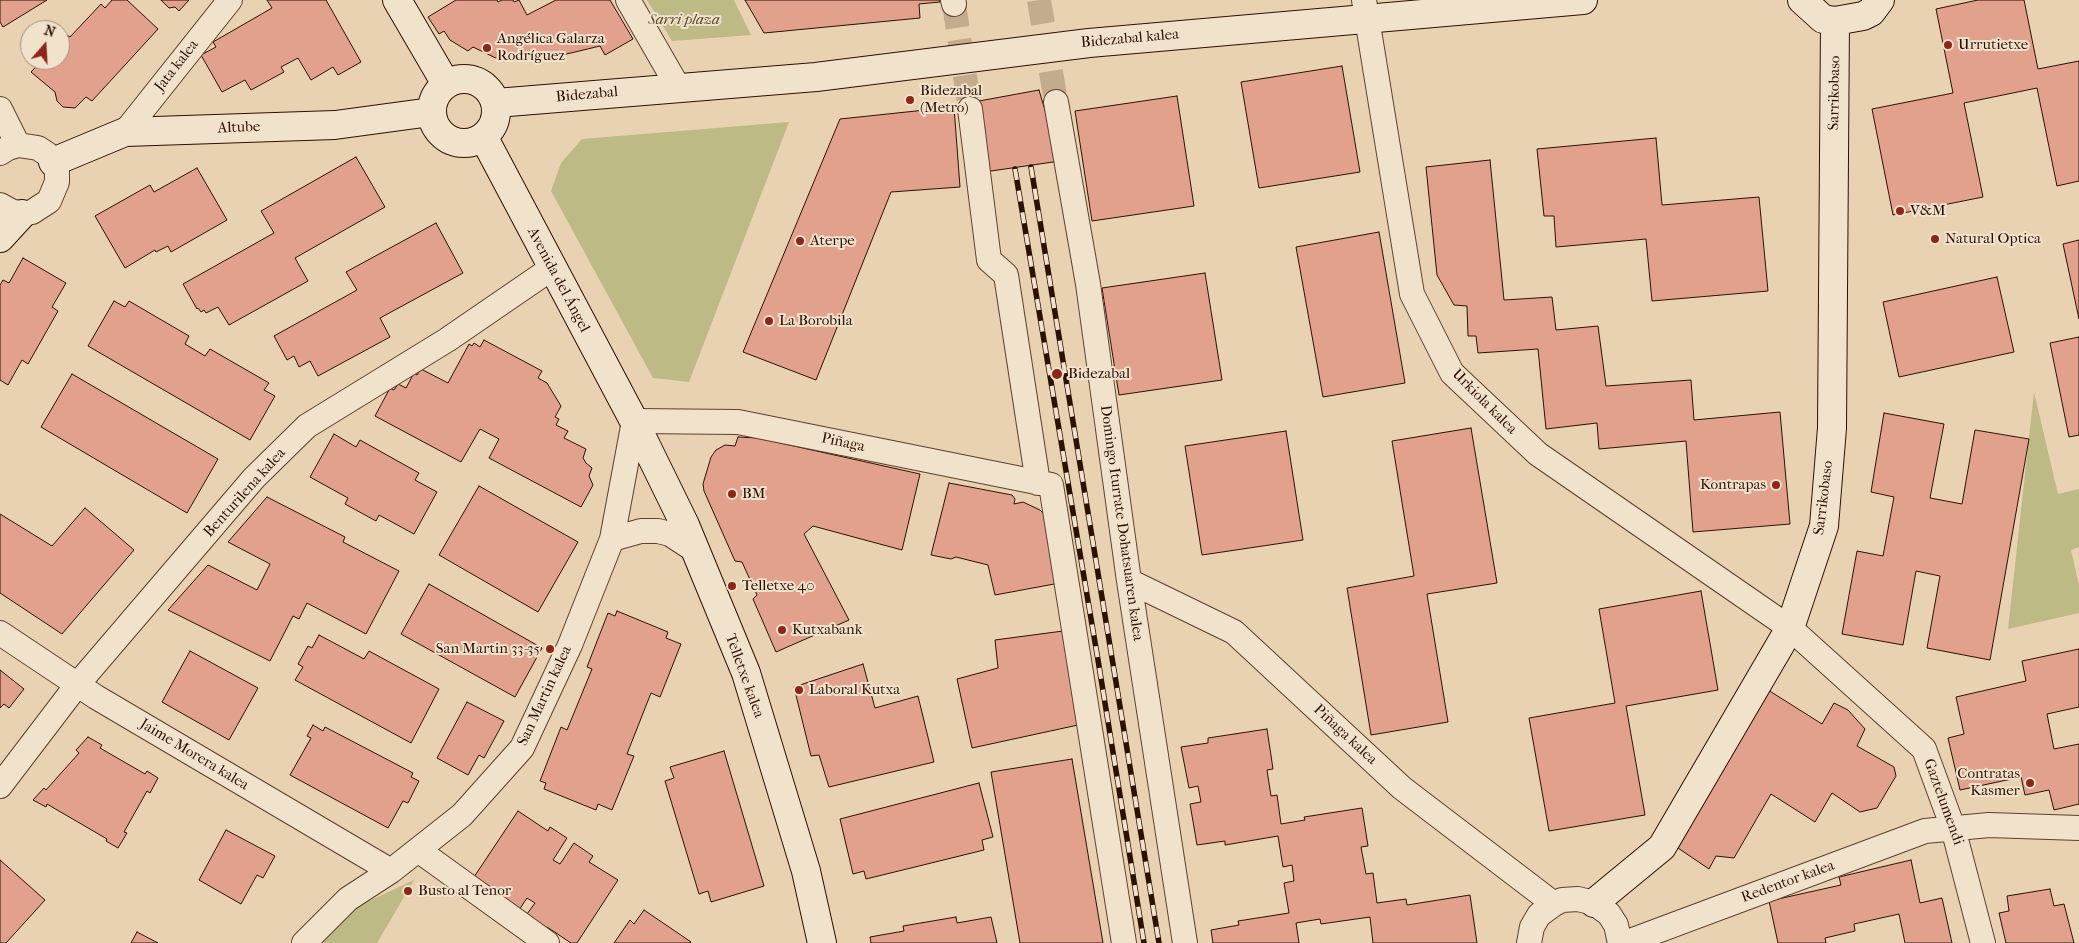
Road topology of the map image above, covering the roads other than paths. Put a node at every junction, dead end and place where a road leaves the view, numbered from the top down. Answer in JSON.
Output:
{"nodes":[{"id":1,"x":230,"y":0,"type":"edge"},
{"id":2,"x":397,"y":0,"type":"edge"},
{"id":3,"x":628,"y":0,"type":"edge"},
{"id":4,"x":1583,"y":0,"type":"edge"},
{"id":5,"x":1802,"y":0,"type":"edge"},
{"id":6,"x":1880,"y":0,"type":"edge"},
{"id":7,"x":1365,"y":9,"type":"edge"},
{"id":8,"x":1835,"y":21,"type":"junction"},
{"id":9,"x":446,"y":84,"type":"junction"},
{"id":10,"x":678,"y":87,"type":"junction"},
{"id":11,"x":1056,"y":102,"type":"tunnel mouth"},
{"id":12,"x":496,"y":103,"type":"junction"},
{"id":13,"x":0,"y":109,"type":"edge"},
{"id":14,"x":970,"y":109,"type":"tunnel mouth"},
{"id":15,"x":431,"y":112,"type":"junction"},
{"id":16,"x":125,"y":132,"type":"junction"},
{"id":17,"x":484,"y":138,"type":"junction"},
{"id":18,"x":9,"y":149,"type":"edge"},
{"id":19,"x":53,"y":162,"type":"junction"},
{"id":20,"x":11,"y":209,"type":"edge"},
{"id":21,"x":0,"y":238,"type":"edge"},
{"id":22,"x":552,"y":268,"type":"junction"},
{"id":23,"x":634,"y":421,"type":"junction"},
{"id":24,"x":1045,"y":484,"type":"junction"},
{"id":25,"x":612,"y":539,"type":"junction"},
{"id":26,"x":696,"y":551,"type":"junction"},
{"id":27,"x":1129,"y":581,"type":"junction"},
{"id":28,"x":1790,"y":628,"type":"junction"},
{"id":29,"x":0,"y":633,"type":"edge"},
{"id":30,"x":77,"y":685,"type":"junction"},
{"id":31,"x":0,"y":786,"type":"edge"},
{"id":32,"x":1954,"y":828,"type":"junction"},
{"id":33,"x":2079,"y":828,"type":"edge"},
{"id":34,"x":418,"y":850,"type":"junction"},
{"id":35,"x":391,"y":871,"type":"junction"},
{"id":36,"x":1594,"y":903,"type":"junction"},
{"id":37,"x":1554,"y":904,"type":"junction"},
{"id":38,"x":304,"y":943,"type":"edge"},
{"id":39,"x":547,"y":943,"type":"edge"},
{"id":40,"x":822,"y":943,"type":"edge"},
{"id":41,"x":1124,"y":943,"type":"edge"},
{"id":42,"x":1185,"y":943,"type":"edge"},
{"id":43,"x":1529,"y":943,"type":"edge"},
{"id":44,"x":1620,"y":943,"type":"edge"},
{"id":45,"x":1625,"y":943,"type":"edge"},
{"id":46,"x":1983,"y":943,"type":"edge"}],
"edges":[{"from":1,"to":16,"type":"street","name":"Jata kalea"},
{"from":2,"to":9,"type":"street"},
{"from":3,"to":10,"type":"street"},
{"from":4,"to":7,"type":"street","name":"Bidezabal kalea"},
{"from":5,"to":8,"type":"street"},
{"from":6,"to":8,"type":"street"},
{"from":7,"to":10,"type":"street","name":"Bidezabal kalea"},
{"from":7,"to":28,"type":"street","name":"Urkiola kalea"},
{"from":8,"to":28,"type":"street","name":"Sarrikobaso"},
{"from":9,"to":12,"type":"street"},
{"from":9,"to":15,"type":"street"},
{"from":10,"to":12,"type":"street","name":"Bidezabal"},
{"from":11,"to":27,"type":"street","name":"Domingo Iturrate Dohatsuaren kalea"},
{"from":12,"to":17,"type":"street"},
{"from":13,"to":18,"type":"street"},
{"from":14,"to":24,"type":"street"},
{"from":15,"to":16,"type":"street","name":"Altube"},
{"from":15,"to":17,"type":"street"},
{"from":16,"to":19,"type":"street","name":"Altube"},
{"from":17,"to":22,"type":"street","name":"Avenida del Ángel"},
{"from":18,"to":19,"type":"street"},
{"from":19,"to":20,"type":"street"},
{"from":20,"to":21,"type":"street"},
{"from":22,"to":23,"type":"street","name":"Avenida del Ángel"},
{"from":22,"to":30,"type":"street","name":"Benturilena kalea"},
{"from":23,"to":24,"type":"street","name":"Piñaga"},
{"from":23,"to":25,"type":"street","name":"San Martin kalea"},
{"from":23,"to":26,"type":"street","name":"Telletxe kalea"},
{"from":24,"to":41,"type":"street"},
{"from":25,"to":26,"type":"street"},
{"from":25,"to":34,"type":"street","name":"San Martin kalea"},
{"from":26,"to":40,"type":"street","name":"Telletxe kalea"},
{"from":27,"to":37,"type":"street","name":"Piñaga kalea"},
{"from":27,"to":42,"type":"street","name":"Domingo Iturrate Dohatsuaren kalea"},
{"from":28,"to":32,"type":"street","name":"Gaztelumendi"},
{"from":28,"to":36,"type":"street","name":"Sarrikobaso"},
{"from":29,"to":30,"type":"street","name":"Jaime Morera kalea"},
{"from":30,"to":31,"type":"street","name":"Benturilena kalea"},
{"from":30,"to":35,"type":"street","name":"Jaime Morera kalea"},
{"from":32,"to":33,"type":"street","name":"Redentor kalea"},
{"from":32,"to":45,"type":"street","name":"Redentor kalea"},
{"from":32,"to":46,"type":"street","name":"Gaztelumendi"},
{"from":34,"to":35,"type":"street","name":"San Martin kalea"},
{"from":34,"to":39,"type":"street"},
{"from":35,"to":38,"type":"street","name":"San Martin kalea"},
{"from":36,"to":37,"type":"street"},
{"from":36,"to":44,"type":"street"},
{"from":37,"to":43,"type":"street"}]}
